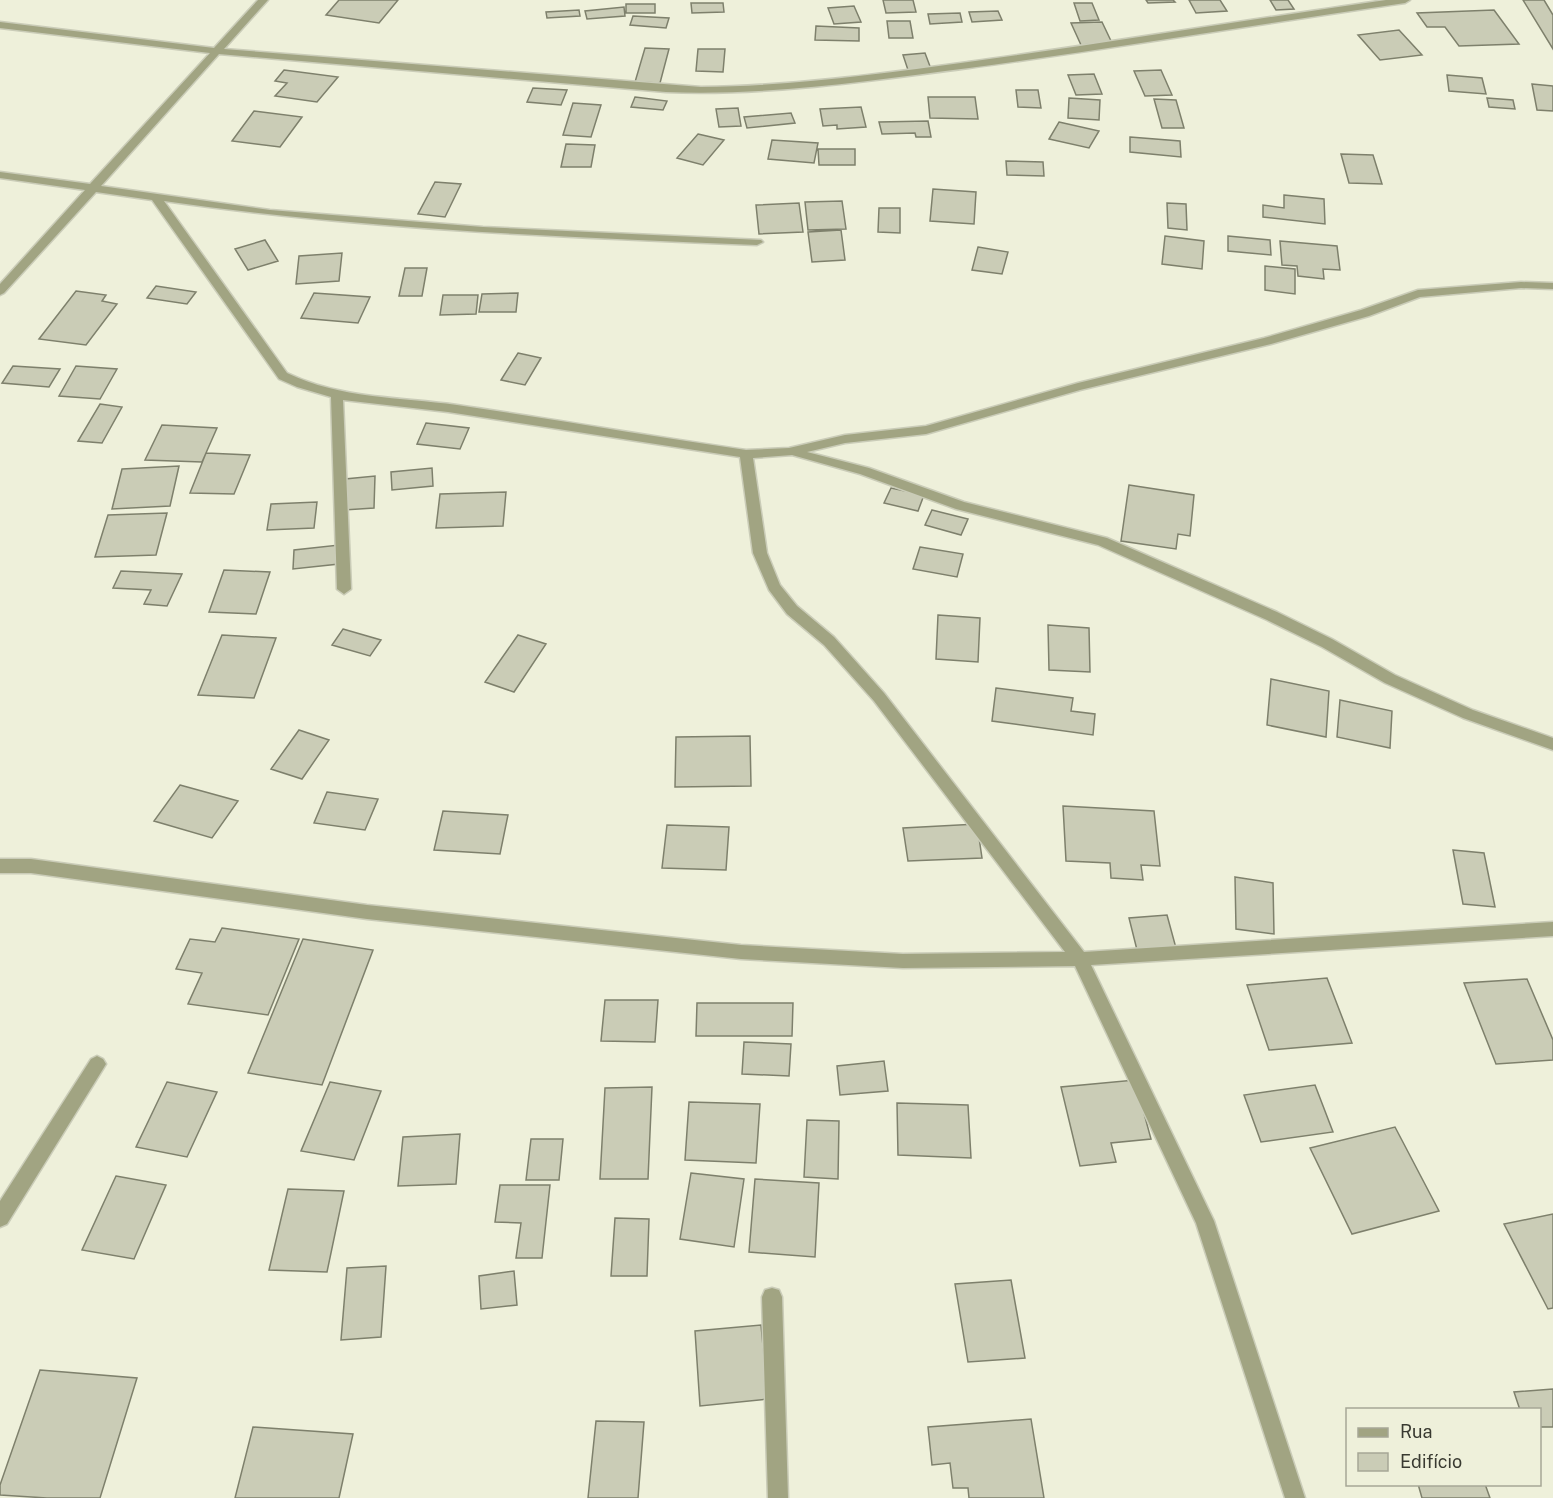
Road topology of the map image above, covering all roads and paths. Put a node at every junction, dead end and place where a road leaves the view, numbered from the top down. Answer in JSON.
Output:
{"nodes":[{"id":1,"x":263,"y":0,"type":"edge"},
{"id":2,"x":1405,"y":0,"type":"edge"},
{"id":3,"x":0,"y":25,"type":"edge"},
{"id":4,"x":217,"y":51,"type":"junction"},
{"id":5,"x":0,"y":175,"type":"edge"},
{"id":6,"x":92,"y":188,"type":"junction"},
{"id":7,"x":157,"y":199,"type":"junction"},
{"id":8,"x":757,"y":242,"type":"dead end"},
{"id":9,"x":1553,"y":286,"type":"edge"},
{"id":10,"x":0,"y":291,"type":"edge"},
{"id":11,"x":337,"y":394,"type":"junction"},
{"id":12,"x":789,"y":452,"type":"junction"},
{"id":13,"x":746,"y":454,"type":"junction"},
{"id":14,"x":344,"y":589,"type":"dead end"},
{"id":15,"x":1553,"y":744,"type":"edge"},
{"id":16,"x":0,"y":866,"type":"edge"},
{"id":17,"x":1553,"y":929,"type":"edge"},
{"id":18,"x":1080,"y":959,"type":"junction"},
{"id":19,"x":97,"y":1064,"type":"dead end"},
{"id":20,"x":0,"y":1218,"type":"edge"},
{"id":21,"x":772,"y":1297,"type":"dead end"},
{"id":22,"x":778,"y":1498,"type":"edge"},
{"id":23,"x":1295,"y":1498,"type":"edge"}],
"edges":[{"from":1,"to":4,"type":"street"},
{"from":2,"to":4,"type":"street"},
{"from":3,"to":4,"type":"street"},
{"from":4,"to":6,"type":"street"},
{"from":5,"to":6,"type":"street"},
{"from":6,"to":7,"type":"street"},
{"from":6,"to":10,"type":"street"},
{"from":7,"to":8,"type":"street"},
{"from":7,"to":11,"type":"street"},
{"from":9,"to":12,"type":"street"},
{"from":11,"to":13,"type":"street"},
{"from":11,"to":14,"type":"street"},
{"from":12,"to":13,"type":"street"},
{"from":12,"to":15,"type":"street"},
{"from":13,"to":18,"type":"street"},
{"from":16,"to":18,"type":"street"},
{"from":17,"to":18,"type":"street"},
{"from":18,"to":23,"type":"street"},
{"from":19,"to":20,"type":"street"},
{"from":21,"to":22,"type":"street"}]}
